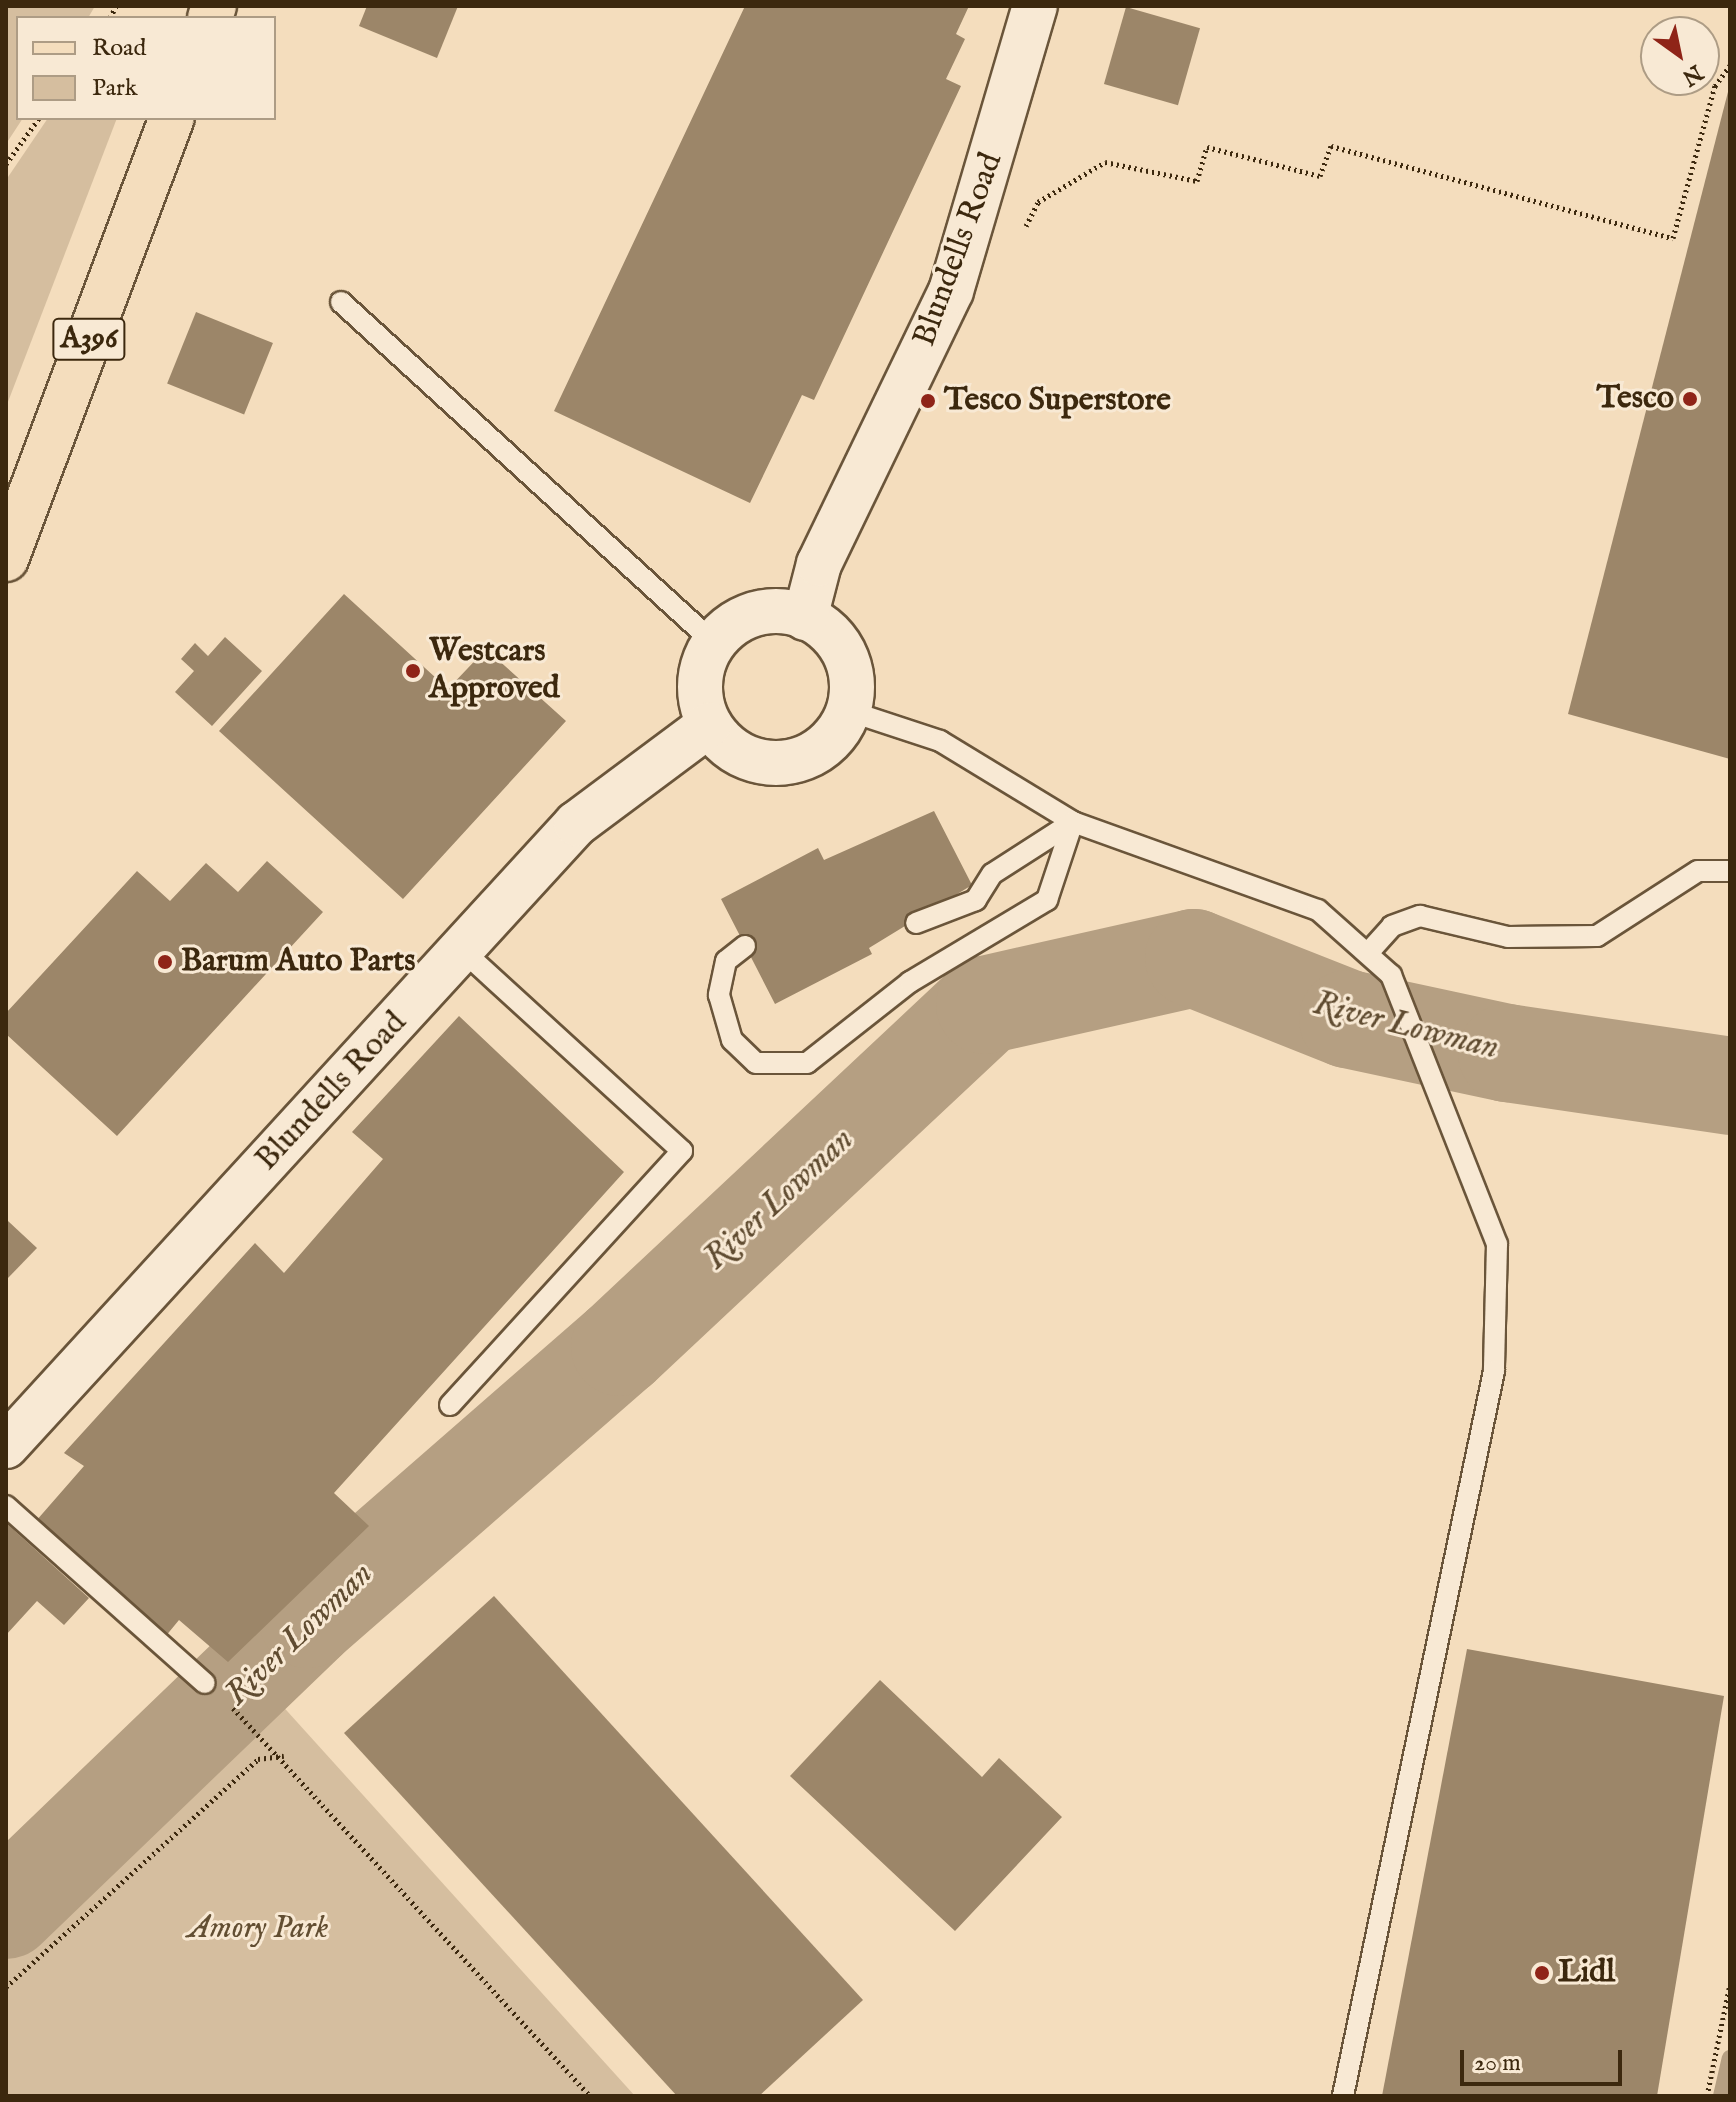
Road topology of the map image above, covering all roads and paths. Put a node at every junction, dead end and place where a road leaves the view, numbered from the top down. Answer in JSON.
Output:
{"nodes":[{"id":1,"x":1035,"y":6,"type":"edge"},
{"id":2,"x":1730,"y":65,"type":"edge"},
{"id":3,"x":38,"y":120,"type":"edge"},
{"id":4,"x":171,"y":120,"type":"edge"},
{"id":5,"x":6,"y":164,"type":"edge"},
{"id":6,"x":972,"y":223,"type":"junction"},
{"id":7,"x":341,"y":302,"type":"dead end"},
{"id":8,"x":6,"y":559,"type":"edge"},
{"id":9,"x":805,"y":618,"type":"junction"},
{"id":10,"x":713,"y":642,"type":"junction"},
{"id":11,"x":849,"y":711,"type":"junction"},
{"id":12,"x":709,"y":725,"type":"junction"},
{"id":13,"x":1073,"y":822,"type":"junction"},
{"id":14,"x":1730,"y":871,"type":"edge"},
{"id":15,"x":916,"y":923,"type":"dead end"},
{"id":16,"x":745,"y":946,"type":"dead end"},
{"id":17,"x":463,"y":951,"type":"junction"},
{"id":18,"x":1368,"y":953,"type":"junction"},
{"id":19,"x":450,"y":1405,"type":"dead end"},
{"id":20,"x":6,"y":1446,"type":"edge"},
{"id":21,"x":6,"y":1506,"type":"edge"},
{"id":22,"x":205,"y":1683,"type":"dead end"},
{"id":23,"x":256,"y":1729,"type":"dead end"},
{"id":24,"x":284,"y":1756,"type":"junction"},
{"id":25,"x":1730,"y":1984,"type":"edge"},
{"id":26,"x":6,"y":1987,"type":"edge"},
{"id":27,"x":590,"y":2096,"type":"edge"},
{"id":28,"x":1343,"y":2096,"type":"edge"},
{"id":29,"x":1707,"y":2096,"type":"edge"}],
"edges":[{"from":1,"to":6,"type":"street","name":"Blundells Road"},
{"from":2,"to":6,"type":"path"},
{"from":3,"to":5,"type":"path"},
{"from":4,"to":8,"type":"main road","number":"A396"},
{"from":6,"to":9,"type":"street","name":"Blundells Road"},
{"from":7,"to":10,"type":"lane"},
{"from":9,"to":10,"type":"street"},
{"from":9,"to":11,"type":"street"},
{"from":10,"to":12,"type":"street"},
{"from":11,"to":12,"type":"street"},
{"from":11,"to":13,"type":"lane"},
{"from":12,"to":17,"type":"street","name":"Blundells Road"},
{"from":13,"to":15,"type":"lane"},
{"from":13,"to":16,"type":"lane"},
{"from":13,"to":18,"type":"lane"},
{"from":14,"to":18,"type":"lane"},
{"from":17,"to":19,"type":"lane"},
{"from":17,"to":20,"type":"street","name":"Blundells Road"},
{"from":18,"to":28,"type":"lane"},
{"from":21,"to":22,"type":"lane"},
{"from":23,"to":24,"type":"path"},
{"from":24,"to":26,"type":"path"},
{"from":24,"to":27,"type":"path"},
{"from":25,"to":29,"type":"path"}]}
